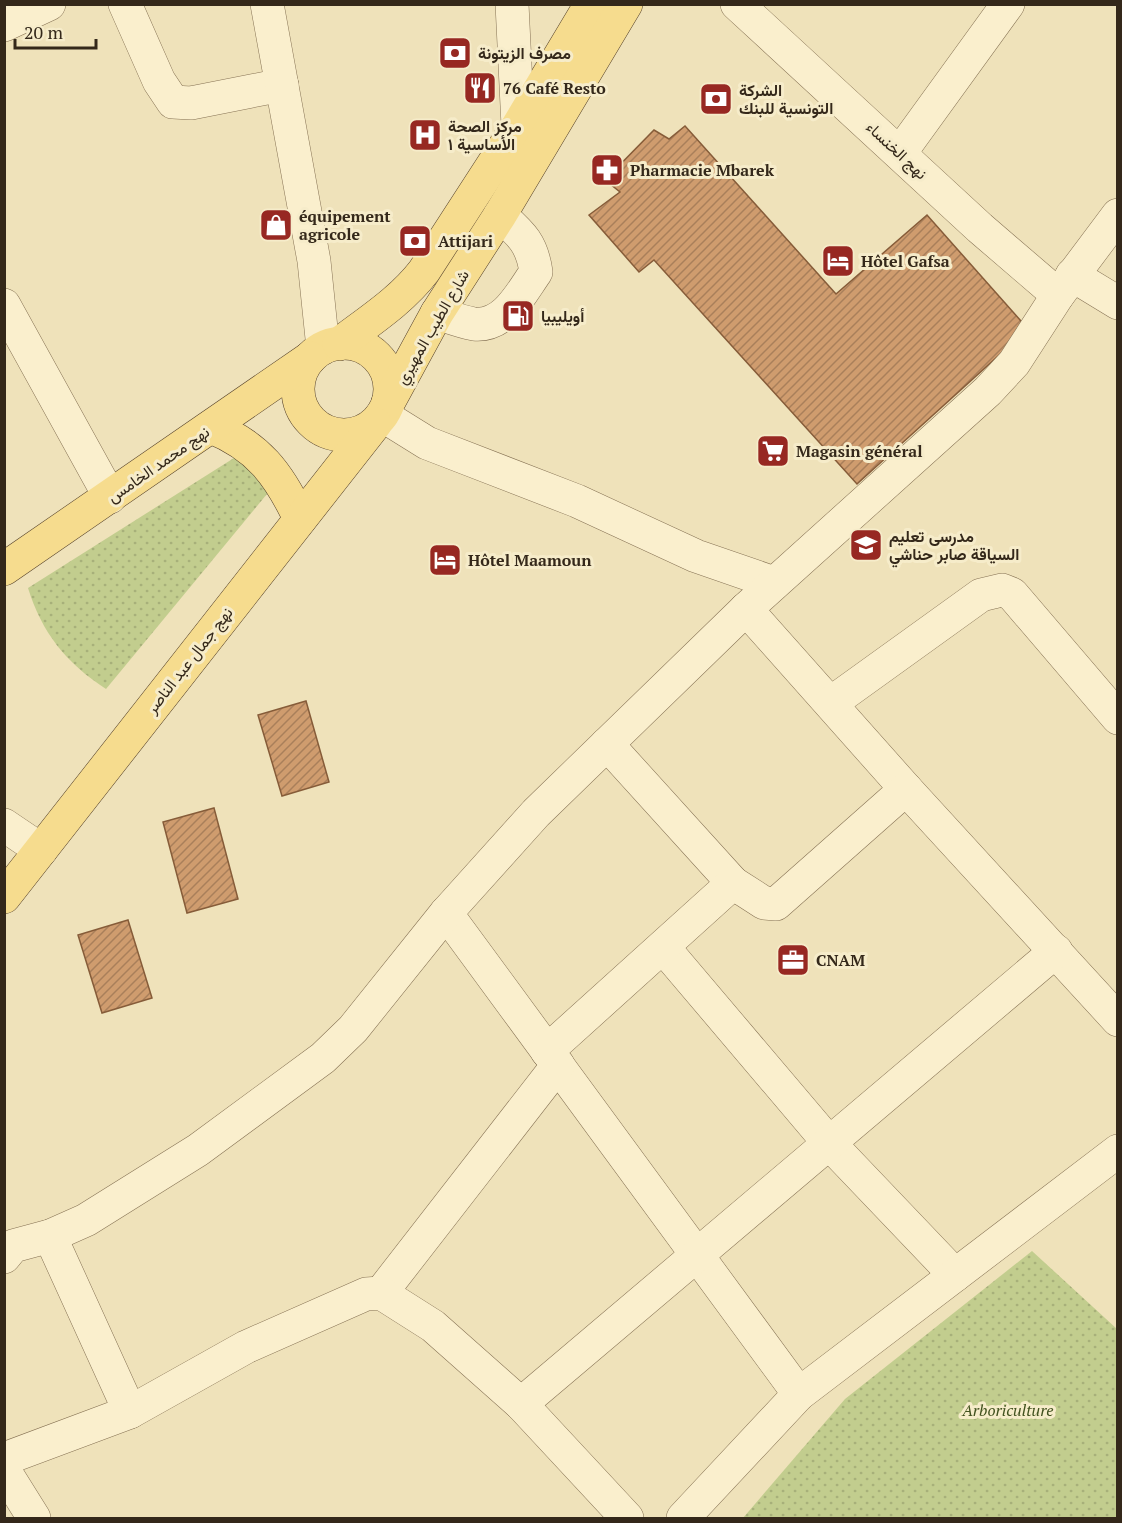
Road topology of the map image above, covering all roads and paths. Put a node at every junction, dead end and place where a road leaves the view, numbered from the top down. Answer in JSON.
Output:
{"nodes":[{"id":1,"x":49,"y":4,"type":"edge"},
{"id":2,"x":125,"y":4,"type":"edge"},
{"id":3,"x":267,"y":4,"type":"edge"},
{"id":4,"x":512,"y":4,"type":"edge"},
{"id":5,"x":591,"y":4,"type":"edge"},
{"id":6,"x":626,"y":4,"type":"edge"},
{"id":7,"x":737,"y":4,"type":"edge"},
{"id":8,"x":1008,"y":4,"type":"edge"},
{"id":9,"x":4,"y":25,"type":"edge"},
{"id":10,"x":282,"y":85,"type":"junction"},
{"id":11,"x":518,"y":126,"type":"junction"},
{"id":12,"x":900,"y":153,"type":"junction"},
{"id":13,"x":500,"y":215,"type":"junction"},
{"id":14,"x":1118,"y":215,"type":"edge"},
{"id":15,"x":1065,"y":285,"type":"junction"},
{"id":16,"x":1118,"y":303,"type":"edge"},
{"id":17,"x":4,"y":305,"type":"edge"},
{"id":18,"x":437,"y":313,"type":"junction"},
{"id":19,"x":324,"y":350,"type":"junction"},
{"id":20,"x":381,"y":414,"type":"junction"},
{"id":21,"x":211,"y":427,"type":"junction"},
{"id":22,"x":110,"y":497,"type":"junction"},
{"id":23,"x":300,"y":519,"type":"junction"},
{"id":24,"x":4,"y":568,"type":"edge"},
{"id":25,"x":774,"y":583,"type":"junction"},
{"id":26,"x":746,"y":609,"type":"junction"},
{"id":27,"x":831,"y":703,"type":"junction"},
{"id":28,"x":1118,"y":718,"type":"edge"},
{"id":29,"x":607,"y":744,"type":"junction"},
{"id":30,"x":906,"y":789,"type":"junction"},
{"id":31,"x":4,"y":825,"type":"edge"},
{"id":32,"x":41,"y":850,"type":"junction"},
{"id":33,"x":734,"y":883,"type":"junction"},
{"id":34,"x":4,"y":897,"type":"edge"},
{"id":35,"x":446,"y":913,"type":"junction"},
{"id":36,"x":663,"y":947,"type":"junction"},
{"id":37,"x":1056,"y":951,"type":"junction"},
{"id":38,"x":1116,"y":1016,"type":"edge"},
{"id":39,"x":552,"y":1058,"type":"junction"},
{"id":40,"x":830,"y":1143,"type":"junction"},
{"id":41,"x":1118,"y":1151,"type":"edge"},
{"id":42,"x":50,"y":1236,"type":"junction"},
{"id":43,"x":7,"y":1245,"type":"edge"},
{"id":44,"x":698,"y":1257,"type":"junction"},
{"id":45,"x":955,"y":1275,"type":"junction"},
{"id":46,"x":381,"y":1293,"type":"junction"},
{"id":47,"x":799,"y":1395,"type":"junction"},
{"id":48,"x":521,"y":1404,"type":"junction"},
{"id":49,"x":130,"y":1412,"type":"junction"},
{"id":50,"x":4,"y":1459,"type":"edge"},
{"id":51,"x":4,"y":1470,"type":"edge"},
{"id":52,"x":21,"y":1512,"type":"edge"},
{"id":53,"x":627,"y":1518,"type":"edge"},
{"id":54,"x":682,"y":1518,"type":"edge"}],
"edges":[{"from":1,"to":9,"type":"street"},
{"from":2,"to":10,"type":"street"},
{"from":3,"to":10,"type":"street"},
{"from":4,"to":11,"type":"street"},
{"from":5,"to":11,"type":"main road","name":"شارع الطيب المهيري"},
{"from":6,"to":13,"type":"main road","name":"شارع الطيب المهيري"},
{"from":7,"to":12,"type":"street","name":"نهج الخنساء"},
{"from":8,"to":12,"type":"street"},
{"from":10,"to":19,"type":"street"},
{"from":11,"to":19,"type":"main road","name":"شارع الطيب المهيري"},
{"from":12,"to":15,"type":"street","name":"نهج الخنساء"},
{"from":13,"to":18,"type":"main road","name":"شارع الطيب المهيري"},
{"from":13,"to":18,"type":"street"},
{"from":14,"to":15,"type":"street"},
{"from":15,"to":16,"type":"street","name":"نهج الخنساء"},
{"from":15,"to":25,"type":"street"},
{"from":17,"to":22,"type":"street"},
{"from":18,"to":20,"type":"main road","name":"شارع الطيب المهيري"},
{"from":19,"to":20,"type":"main road"},
{"from":19,"to":20,"type":"main road"},
{"from":19,"to":21,"type":"main road","name":"نهج محمد الخامس"},
{"from":20,"to":23,"type":"main road","name":"نهج جمال عبد الناصر"},
{"from":20,"to":25,"type":"street"},
{"from":21,"to":22,"type":"main road","name":"نهج محمد الخامس"},
{"from":21,"to":23,"type":"main road"},
{"from":22,"to":24,"type":"main road","name":"نهج محمد الخامس"},
{"from":23,"to":32,"type":"main road","name":"نهج جمال عبد الناصر"},
{"from":25,"to":26,"type":"street"},
{"from":26,"to":27,"type":"street"},
{"from":26,"to":29,"type":"street"},
{"from":27,"to":28,"type":"street"},
{"from":27,"to":30,"type":"street"},
{"from":29,"to":33,"type":"street"},
{"from":29,"to":35,"type":"street"},
{"from":30,"to":33,"type":"street"},
{"from":30,"to":37,"type":"street"},
{"from":31,"to":32,"type":"street"},
{"from":32,"to":34,"type":"main road","name":"نهج جمال عبد الناصر"},
{"from":33,"to":36,"type":"street"},
{"from":35,"to":39,"type":"street"},
{"from":35,"to":42,"type":"street"},
{"from":36,"to":39,"type":"street"},
{"from":36,"to":40,"type":"street"},
{"from":37,"to":38,"type":"street"},
{"from":37,"to":40,"type":"street"},
{"from":39,"to":44,"type":"street"},
{"from":39,"to":46,"type":"street"},
{"from":40,"to":44,"type":"street"},
{"from":40,"to":45,"type":"street"},
{"from":41,"to":45,"type":"street"},
{"from":42,"to":43,"type":"street"},
{"from":42,"to":49,"type":"street"},
{"from":44,"to":47,"type":"street"},
{"from":44,"to":48,"type":"street"},
{"from":45,"to":47,"type":"street"},
{"from":46,"to":48,"type":"street"},
{"from":46,"to":49,"type":"street"},
{"from":47,"to":54,"type":"street"},
{"from":48,"to":53,"type":"street"},
{"from":49,"to":50,"type":"street"},
{"from":51,"to":52,"type":"street"}]}
